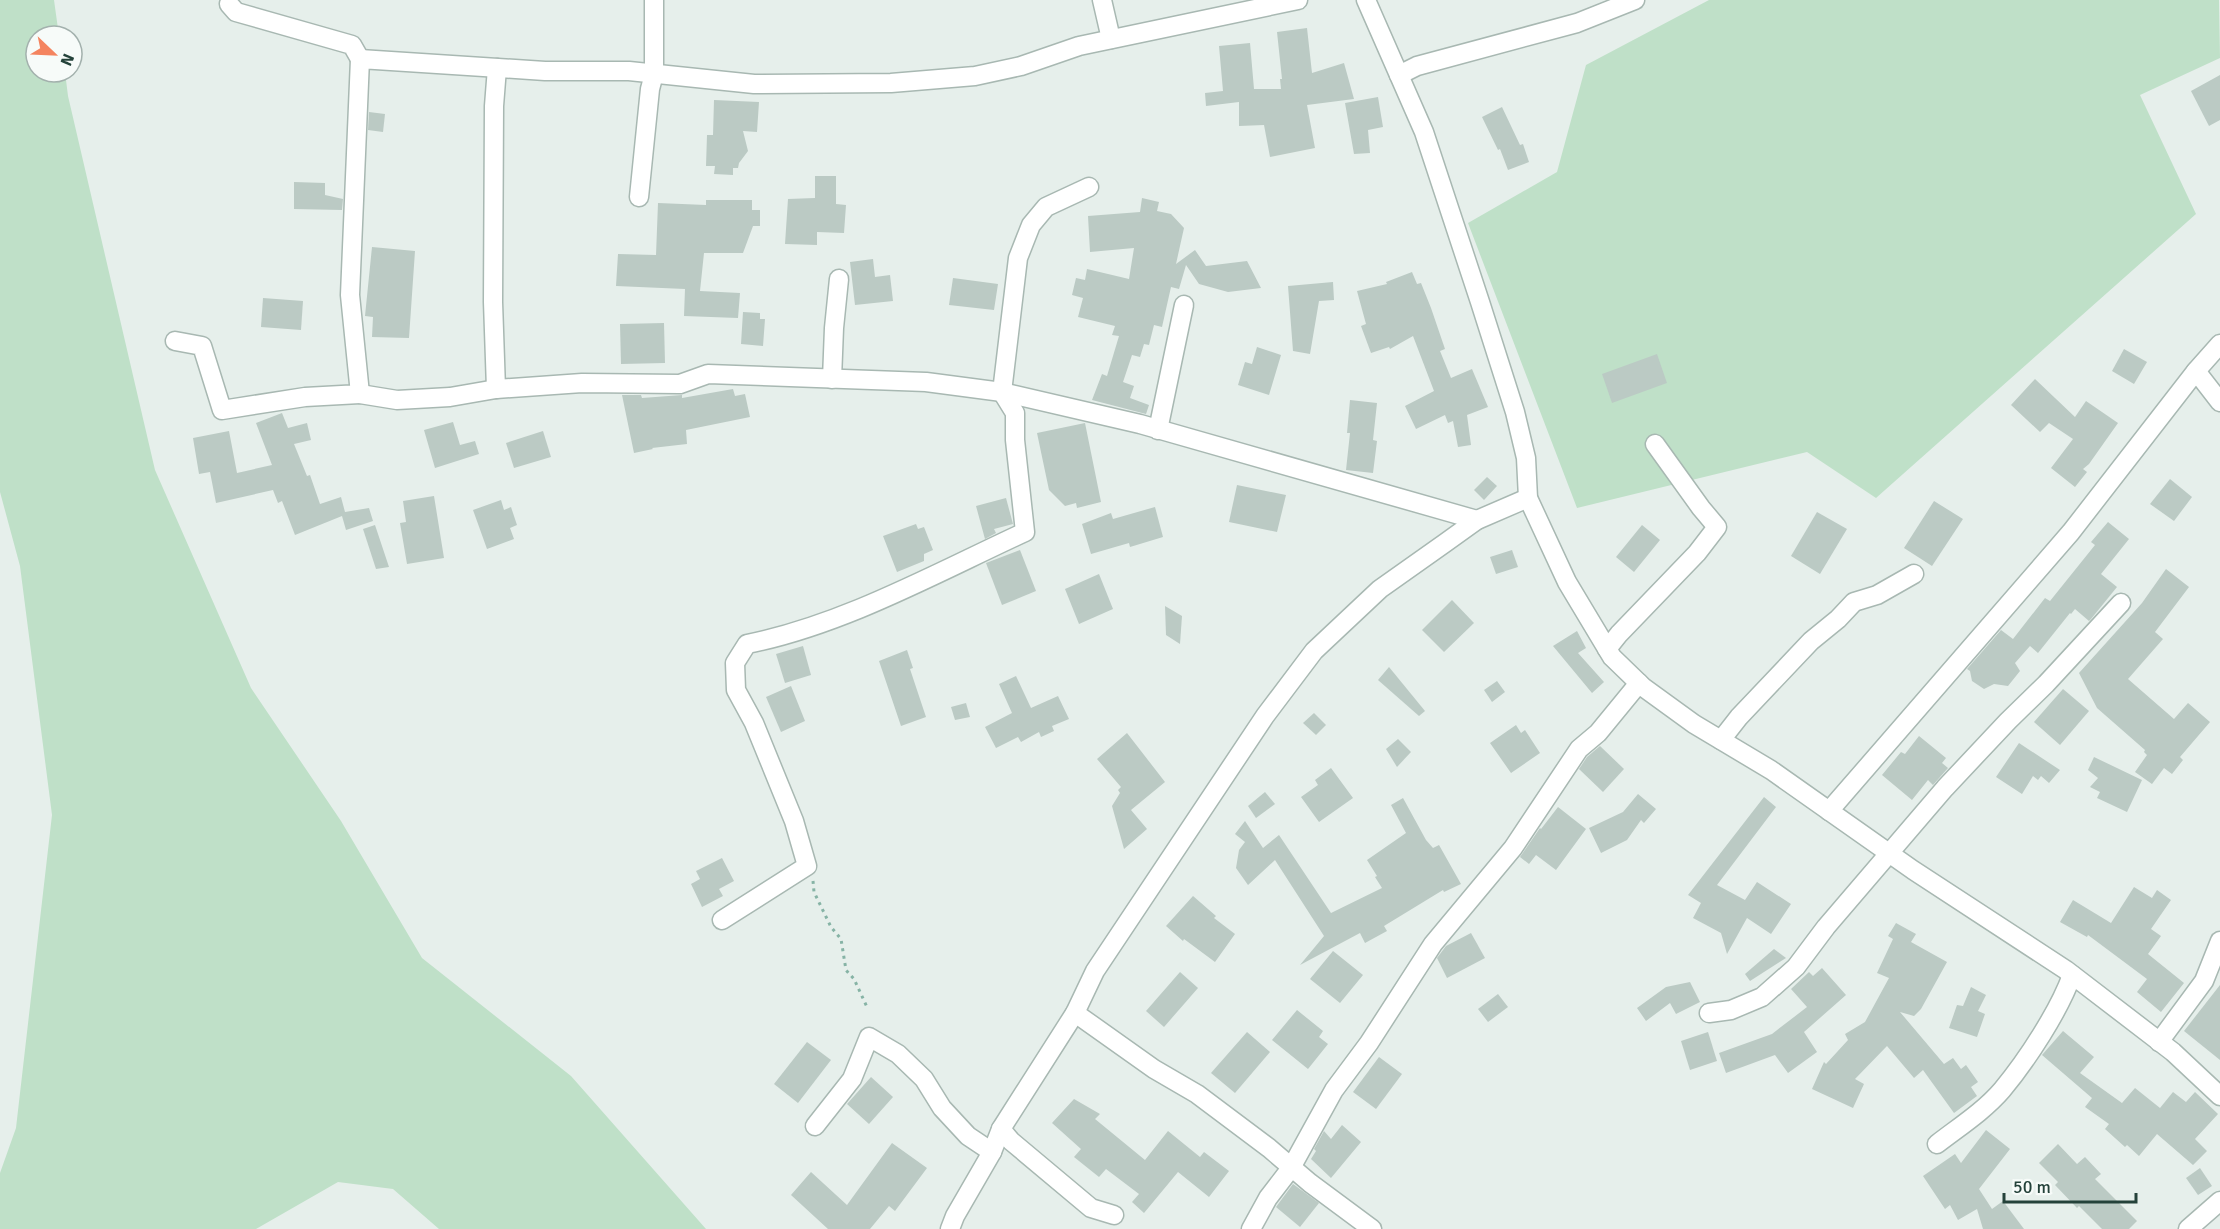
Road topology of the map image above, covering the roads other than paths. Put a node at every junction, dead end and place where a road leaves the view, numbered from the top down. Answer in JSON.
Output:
{"nodes":[{"id":1,"x":654,"y":0,"type":"edge"},
{"id":2,"x":1102,"y":0,"type":"edge"},
{"id":3,"x":1298,"y":0,"type":"edge"},
{"id":4,"x":1366,"y":0,"type":"edge"},
{"id":5,"x":1635,"y":0,"type":"edge"},
{"id":6,"x":229,"y":4,"type":"dead end"},
{"id":7,"x":1111,"y":39,"type":"junction"},
{"id":8,"x":360,"y":59,"type":"junction"},
{"id":9,"x":497,"y":68,"type":"junction"},
{"id":10,"x":654,"y":74,"type":"junction"},
{"id":11,"x":1399,"y":75,"type":"junction"},
{"id":12,"x":1089,"y":187,"type":"dead end"},
{"id":13,"x":639,"y":197,"type":"dead end"},
{"id":14,"x":839,"y":279,"type":"dead end"},
{"id":15,"x":1184,"y":305,"type":"dead end"},
{"id":16,"x":175,"y":341,"type":"dead end"},
{"id":17,"x":2220,"y":344,"type":"edge"},
{"id":18,"x":2196,"y":370,"type":"junction"},
{"id":19,"x":832,"y":379,"type":"junction"},
{"id":20,"x":496,"y":389,"type":"junction"},
{"id":21,"x":1002,"y":392,"type":"junction"},
{"id":22,"x":360,"y":394,"type":"junction"},
{"id":23,"x":2220,"y":402,"type":"edge"},
{"id":24,"x":1158,"y":430,"type":"junction"},
{"id":25,"x":1655,"y":444,"type":"dead end"},
{"id":26,"x":1528,"y":498,"type":"junction"},
{"id":27,"x":1477,"y":520,"type":"junction"},
{"id":28,"x":1914,"y":573,"type":"dead end"},
{"id":29,"x":2121,"y":603,"type":"dead end"},
{"id":30,"x":1607,"y":649,"type":"junction"},
{"id":31,"x":1639,"y":683,"type":"junction"},
{"id":32,"x":1721,"y":740,"type":"junction"},
{"id":33,"x":1829,"y":811,"type":"junction"},
{"id":34,"x":1889,"y":854,"type":"junction"},
{"id":35,"x":722,"y":920,"type":"dead end"},
{"id":36,"x":2220,"y":941,"type":"edge"},
{"id":37,"x":2072,"y":975,"type":"junction"},
{"id":38,"x":1075,"y":1013,"type":"junction"},
{"id":39,"x":1709,"y":1013,"type":"dead end"},
{"id":40,"x":2159,"y":1042,"type":"junction"},
{"id":41,"x":2220,"y":1096,"type":"edge"},
{"id":42,"x":815,"y":1126,"type":"dead end"},
{"id":43,"x":1001,"y":1129,"type":"junction"},
{"id":44,"x":1937,"y":1144,"type":"dead end"},
{"id":45,"x":992,"y":1152,"type":"junction"},
{"id":46,"x":1291,"y":1168,"type":"junction"},
{"id":47,"x":2220,"y":1201,"type":"edge"},
{"id":48,"x":1114,"y":1215,"type":"dead end"},
{"id":49,"x":950,"y":1229,"type":"edge"},
{"id":50,"x":1251,"y":1229,"type":"edge"},
{"id":51,"x":1372,"y":1229,"type":"edge"},
{"id":52,"x":2188,"y":1229,"type":"edge"}],
"edges":[{"from":1,"to":10,"type":"street"},
{"from":2,"to":7,"type":"street"},
{"from":3,"to":7,"type":"street"},
{"from":4,"to":11,"type":"street"},
{"from":5,"to":11,"type":"street"},
{"from":6,"to":8,"type":"street"},
{"from":7,"to":10,"type":"street"},
{"from":8,"to":9,"type":"street"},
{"from":8,"to":22,"type":"street"},
{"from":9,"to":10,"type":"street"},
{"from":9,"to":20,"type":"street"},
{"from":10,"to":13,"type":"street"},
{"from":11,"to":26,"type":"street"},
{"from":12,"to":21,"type":"street"},
{"from":14,"to":19,"type":"street"},
{"from":15,"to":24,"type":"street"},
{"from":16,"to":22,"type":"street"},
{"from":17,"to":18,"type":"street"},
{"from":18,"to":23,"type":"street"},
{"from":18,"to":33,"type":"street"},
{"from":19,"to":20,"type":"street"},
{"from":19,"to":21,"type":"street"},
{"from":20,"to":22,"type":"street"},
{"from":21,"to":24,"type":"street"},
{"from":21,"to":35,"type":"street"},
{"from":24,"to":27,"type":"street"},
{"from":25,"to":30,"type":"street"},
{"from":26,"to":27,"type":"street"},
{"from":26,"to":30,"type":"street"},
{"from":27,"to":38,"type":"street"},
{"from":28,"to":32,"type":"street"},
{"from":29,"to":34,"type":"street"},
{"from":30,"to":31,"type":"street"},
{"from":31,"to":32,"type":"street"},
{"from":31,"to":46,"type":"street"},
{"from":32,"to":33,"type":"street"},
{"from":33,"to":34,"type":"street"},
{"from":34,"to":37,"type":"street"},
{"from":34,"to":39,"type":"street"},
{"from":36,"to":40,"type":"street"},
{"from":37,"to":40,"type":"street"},
{"from":37,"to":44,"type":"street"},
{"from":38,"to":43,"type":"street"},
{"from":38,"to":46,"type":"street"},
{"from":40,"to":41,"type":"street"},
{"from":42,"to":45,"type":"street"},
{"from":43,"to":45,"type":"street"},
{"from":43,"to":48,"type":"street"},
{"from":45,"to":49,"type":"street"},
{"from":46,"to":50,"type":"street"},
{"from":46,"to":51,"type":"street"},
{"from":47,"to":52,"type":"street"}]}
